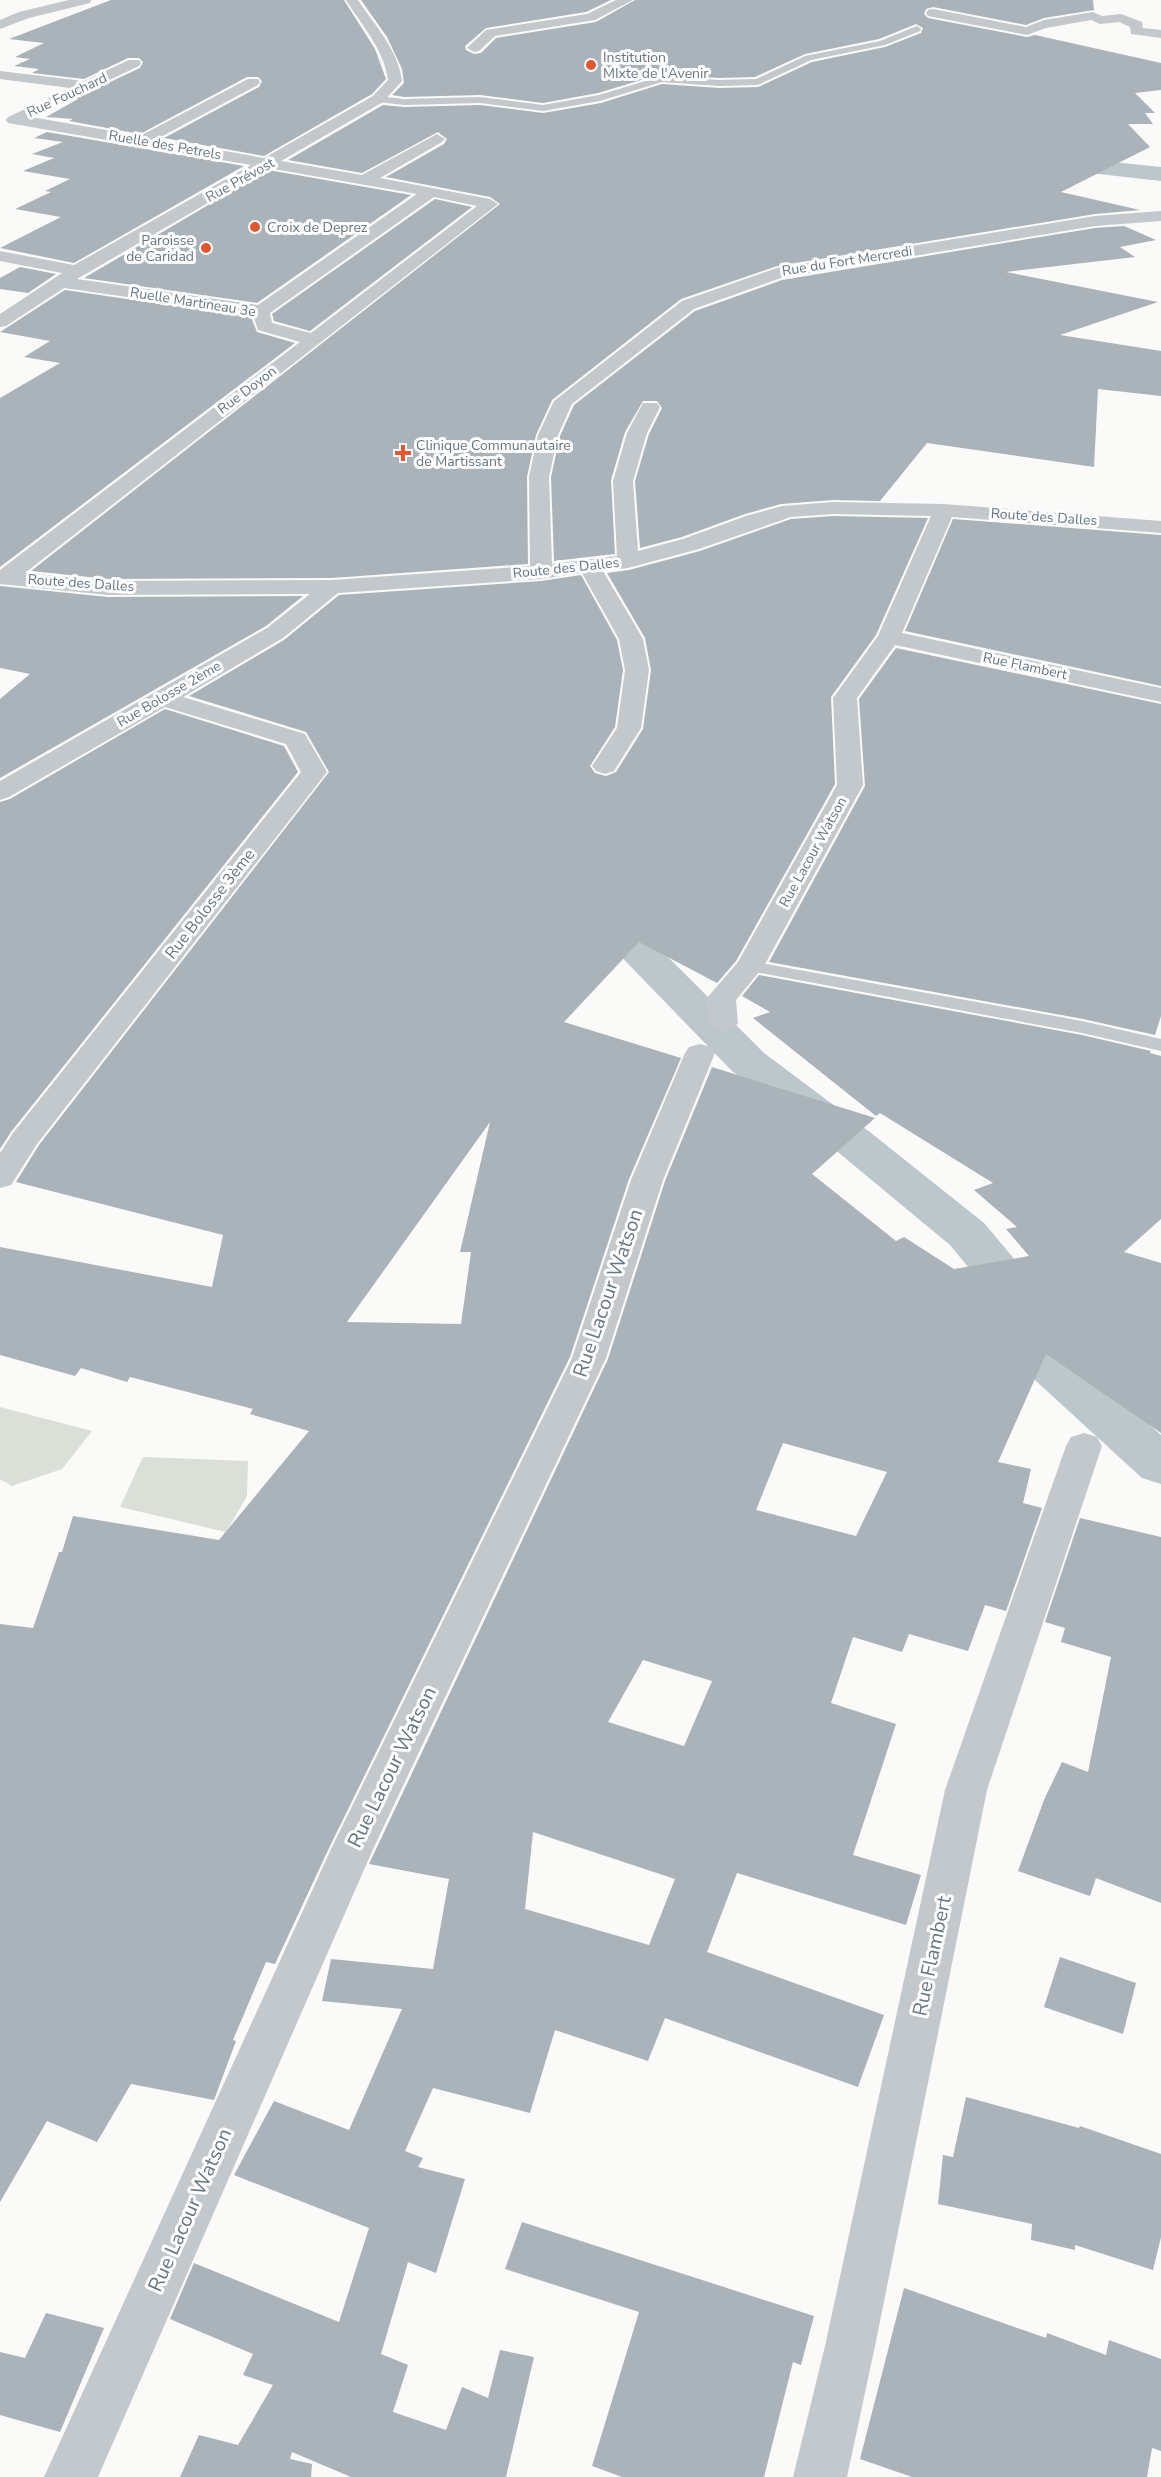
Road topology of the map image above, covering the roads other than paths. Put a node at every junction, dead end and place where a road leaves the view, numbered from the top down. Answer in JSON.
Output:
{"nodes":[{"id":1,"x":84,"y":0,"type":"edge"},
{"id":2,"x":352,"y":0,"type":"edge"},
{"id":3,"x":627,"y":0,"type":"edge"},
{"id":4,"x":950,"y":0,"type":"edge"},
{"id":5,"x":933,"y":13,"type":"junction"},
{"id":6,"x":0,"y":25,"type":"edge"},
{"id":7,"x":917,"y":29,"type":"joint"},
{"id":8,"x":1161,"y":34,"type":"edge"},
{"id":9,"x":474,"y":48,"type":"dead end"},
{"id":10,"x":134,"y":63,"type":"dead end"},
{"id":11,"x":0,"y":75,"type":"edge"},
{"id":12,"x":253,"y":82,"type":"dead end"},
{"id":13,"x":89,"y":86,"type":"junction"},
{"id":14,"x":378,"y":99,"type":"junction"},
{"id":15,"x":16,"y":119,"type":"junction"},
{"id":16,"x":0,"y":126,"type":"edge"},
{"id":17,"x":437,"y":139,"type":"dead end"},
{"id":18,"x":141,"y":142,"type":"junction"},
{"id":19,"x":269,"y":163,"type":"junction"},
{"id":20,"x":365,"y":180,"type":"junction"},
{"id":21,"x":431,"y":192,"type":"junction"},
{"id":22,"x":490,"y":204,"type":"joint"},
{"id":23,"x":1161,"y":216,"type":"edge"},
{"id":24,"x":0,"y":256,"type":"edge"},
{"id":25,"x":77,"y":271,"type":"junction"},
{"id":26,"x":61,"y":282,"type":"junction"},
{"id":27,"x":261,"y":311,"type":"junction"},
{"id":28,"x":0,"y":322,"type":"edge"},
{"id":29,"x":315,"y":340,"type":"junction"},
{"id":30,"x":650,"y":407,"type":"dead end"},
{"id":31,"x":944,"y":510,"type":"junction"},
{"id":32,"x":1161,"y":527,"type":"edge"},
{"id":33,"x":628,"y":561,"type":"junction"},
{"id":34,"x":590,"y":568,"type":"junction"},
{"id":35,"x":541,"y":572,"type":"junction"},
{"id":36,"x":3,"y":577,"type":"edge"},
{"id":37,"x":332,"y":587,"type":"junction"},
{"id":38,"x":889,"y":637,"type":"junction"},
{"id":39,"x":1161,"y":695,"type":"edge"},
{"id":40,"x":162,"y":698,"type":"junction"},
{"id":41,"x":605,"y":766,"type":"dead end"},
{"id":42,"x":0,"y":792,"type":"edge"},
{"id":43,"x":750,"y":966,"type":"junction"},
{"id":44,"x":1161,"y":1045,"type":"edge"},
{"id":45,"x":0,"y":1178,"type":"edge"},
{"id":46,"x":1084,"y":1446,"type":"dead end"},
{"id":47,"x":71,"y":2477,"type":"edge"},
{"id":48,"x":820,"y":2477,"type":"edge"}],
"edges":[{"from":1,"to":6,"type":"street"},
{"from":2,"to":14,"type":"street","name":"Rue Prévost"},
{"from":3,"to":9,"type":"street"},
{"from":4,"to":5,"type":"street"},
{"from":5,"to":7,"type":"street"},
{"from":5,"to":8,"type":"street"},
{"from":7,"to":14,"type":"lane"},
{"from":10,"to":13,"type":"street","name":"Rue Fouchard"},
{"from":11,"to":13,"type":"street"},
{"from":12,"to":18,"type":"street"},
{"from":13,"to":15,"type":"street","name":"Rue Fouchard"},
{"from":14,"to":19,"type":"street","name":"Rue Prévost"},
{"from":15,"to":16,"type":"street","name":"Rue Fouchard"},
{"from":15,"to":18,"type":"street","name":"Ruelle des Petrels"},
{"from":17,"to":20,"type":"street"},
{"from":18,"to":19,"type":"street","name":"Ruelle des Petrels"},
{"from":19,"to":20,"type":"street","name":"Ruelle des Petrels"},
{"from":19,"to":25,"type":"street","name":"Rue Prévost"},
{"from":20,"to":21,"type":"street","name":"Ruelle des Petrels"},
{"from":21,"to":22,"type":"street","name":"Ruelle des Petrels"},
{"from":21,"to":27,"type":"street"},
{"from":22,"to":29,"type":"street","name":"Rue Doyon"},
{"from":23,"to":35,"type":"street","name":"Rue du Fort Mercredi"},
{"from":24,"to":25,"type":"street"},
{"from":25,"to":26,"type":"street","name":"Rue Prévost"},
{"from":26,"to":27,"type":"street","name":"Ruelle Martineau 3e"},
{"from":26,"to":28,"type":"street","name":"Rue Prévost"},
{"from":27,"to":29,"type":"street","name":"Ruelle Martineau 3e"},
{"from":29,"to":36,"type":"street","name":"Rue Doyon"},
{"from":30,"to":33,"type":"street"},
{"from":31,"to":32,"type":"street","name":"Route des Dalles"},
{"from":31,"to":33,"type":"street","name":"Route des Dalles"},
{"from":31,"to":38,"type":"street","name":"Rue Lacour Watson"},
{"from":33,"to":34,"type":"street","name":"Route des Dalles"},
{"from":34,"to":35,"type":"street","name":"Route des Dalles"},
{"from":34,"to":41,"type":"street"},
{"from":35,"to":37,"type":"street","name":"Route des Dalles"},
{"from":36,"to":37,"type":"street","name":"Route des Dalles"},
{"from":37,"to":40,"type":"street","name":"Rue Bolosse 2ème"},
{"from":38,"to":39,"type":"street","name":"Rue Flambert"},
{"from":38,"to":43,"type":"street","name":"Rue Lacour Watson"},
{"from":40,"to":42,"type":"street","name":"Rue Bolosse 2ème"},
{"from":40,"to":45,"type":"street","name":"Rue Bolosse 3ème"},
{"from":43,"to":44,"type":"lane"},
{"from":43,"to":47,"type":"street","name":"Rue Lacour Watson"},
{"from":46,"to":48,"type":"street","name":"Rue Flambert"}]}
